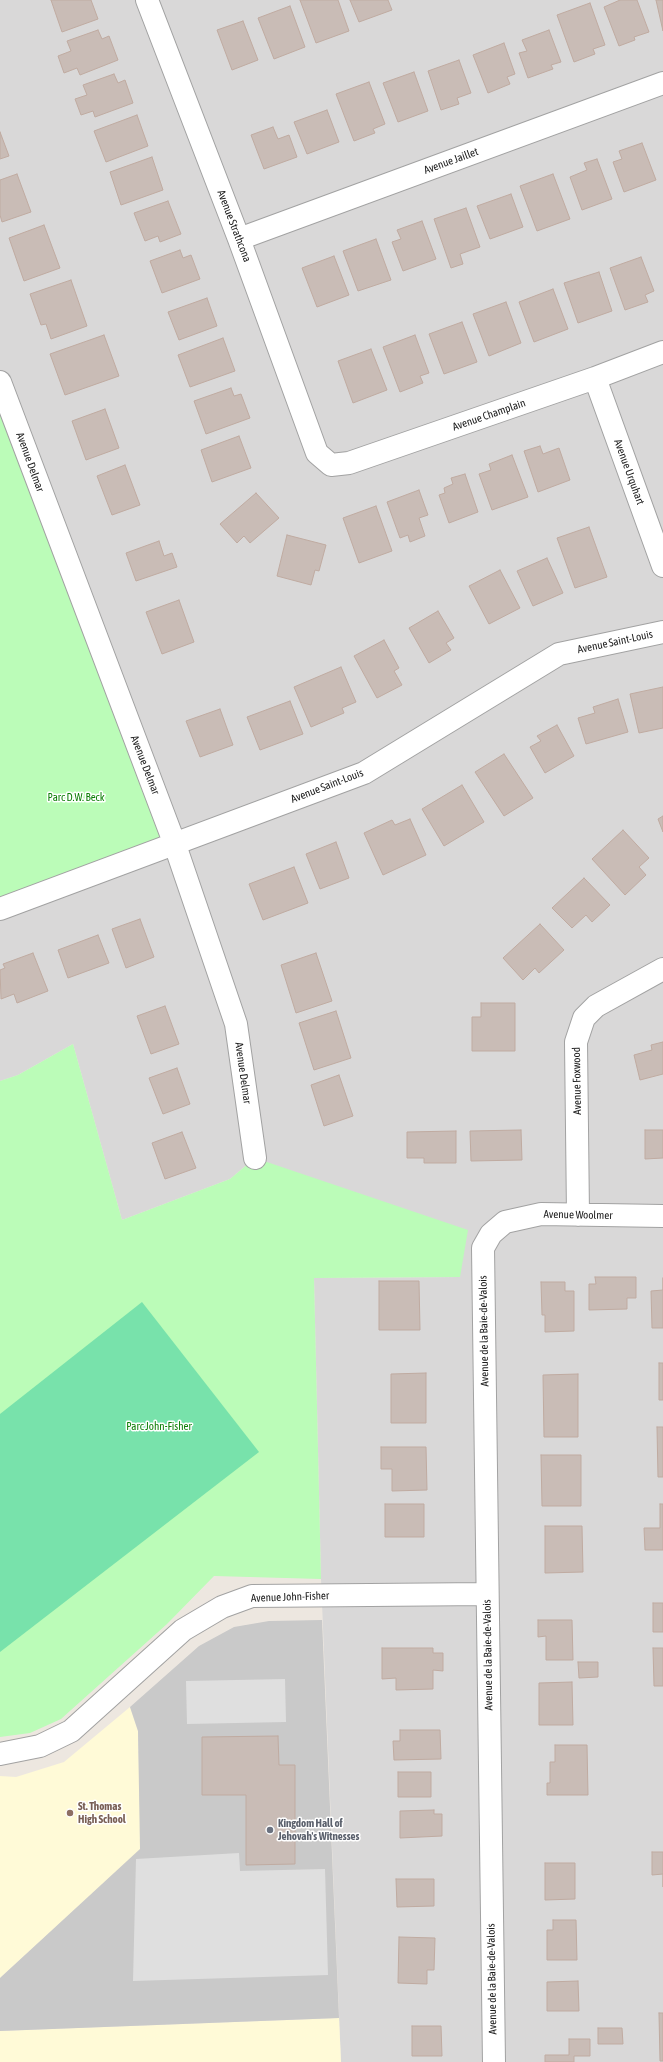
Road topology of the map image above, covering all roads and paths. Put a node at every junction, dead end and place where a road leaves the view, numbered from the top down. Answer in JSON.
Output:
{"nodes":[{"id":1,"x":151,"y":1,"type":"edge"},
{"id":2,"x":663,"y":83,"type":"edge"},
{"id":3,"x":239,"y":238,"type":"junction"},
{"id":4,"x":663,"y":352,"type":"edge"},
{"id":5,"x":595,"y":378,"type":"junction"},
{"id":6,"x":0,"y":382,"type":"edge"},
{"id":7,"x":317,"y":453,"type":"joint"},
{"id":8,"x":663,"y":566,"type":"edge"},
{"id":9,"x":663,"y":632,"type":"edge"},
{"id":10,"x":174,"y":842,"type":"junction"},
{"id":11,"x":0,"y":909,"type":"edge"},
{"id":12,"x":663,"y":968,"type":"edge"},
{"id":13,"x":255,"y":1158,"type":"dead end"},
{"id":14,"x":578,"y":1215,"type":"junction"},
{"id":15,"x":663,"y":1216,"type":"edge"},
{"id":16,"x":483,"y":1248,"type":"joint"},
{"id":17,"x":487,"y":1594,"type":"junction"},
{"id":18,"x":0,"y":1754,"type":"edge"},
{"id":19,"x":494,"y":2062,"type":"edge"}],
"edges":[{"from":1,"to":3,"type":"street","name":"Avenue Strathcona"},
{"from":2,"to":3,"type":"street","name":"Avenue Jaillet"},
{"from":3,"to":7,"type":"street","name":"Avenue Strathcona"},
{"from":4,"to":5,"type":"street","name":"Avenue Champlain"},
{"from":5,"to":7,"type":"street","name":"Avenue Champlain"},
{"from":5,"to":8,"type":"street","name":"Avenue Urquhart"},
{"from":6,"to":10,"type":"street","name":"Avenue Delmar"},
{"from":9,"to":10,"type":"street","name":"Avenue Saint-Louis"},
{"from":10,"to":11,"type":"street","name":"Avenue Saint-Louis"},
{"from":10,"to":13,"type":"street","name":"Avenue Delmar"},
{"from":12,"to":14,"type":"street","name":"Avenue Foxwood"},
{"from":14,"to":15,"type":"street","name":"Avenue Woolmer"},
{"from":14,"to":16,"type":"street","name":"Avenue Woolmer"},
{"from":16,"to":17,"type":"street","name":"Avenue de la Baie-de-Valois"},
{"from":17,"to":18,"type":"street","name":"Avenue John-Fisher"},
{"from":17,"to":19,"type":"street","name":"Avenue de la Baie-de-Valois"}]}
